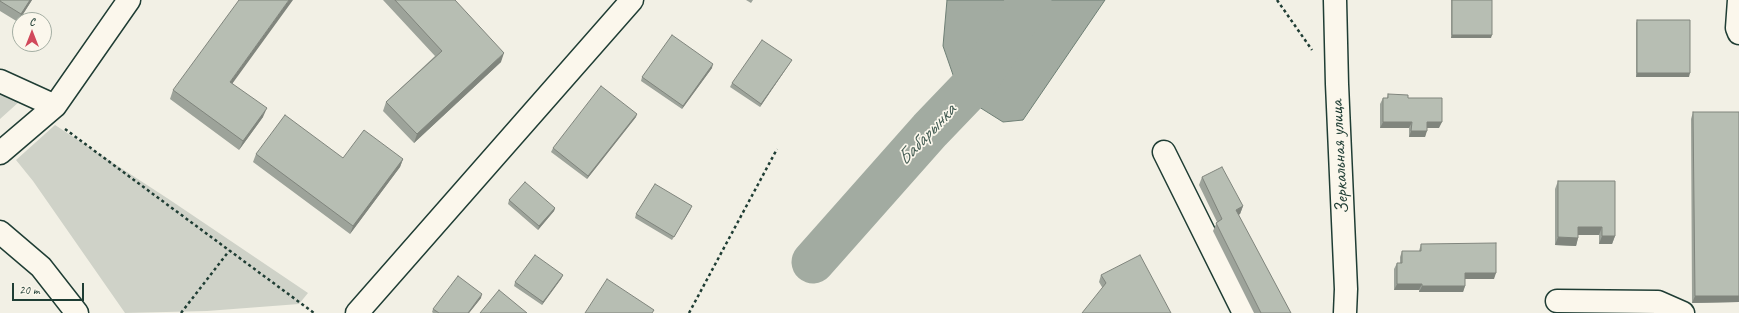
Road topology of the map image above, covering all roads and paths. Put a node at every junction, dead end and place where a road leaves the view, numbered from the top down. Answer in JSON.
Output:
{"nodes":[{"id":1,"x":129,"y":0,"type":"edge"},
{"id":2,"x":632,"y":0,"type":"edge"},
{"id":3,"x":1277,"y":0,"type":"edge"},
{"id":4,"x":1335,"y":0,"type":"edge"},
{"id":5,"x":1739,"y":0,"type":"edge"},
{"id":6,"x":1739,"y":33,"type":"edge"},
{"id":7,"x":1315,"y":54,"type":"dead end"},
{"id":8,"x":0,"y":81,"type":"edge"},
{"id":9,"x":50,"y":110,"type":"junction"},
{"id":10,"x":776,"y":149,"type":"dead end"},
{"id":11,"x":1164,"y":152,"type":"dead end"},
{"id":12,"x":0,"y":153,"type":"edge"},
{"id":13,"x":0,"y":232,"type":"edge"},
{"id":14,"x":229,"y":251,"type":"junction"},
{"id":15,"x":1557,"y":301,"type":"dead end"},
{"id":16,"x":77,"y":313,"type":"edge"},
{"id":17,"x":181,"y":313,"type":"edge"},
{"id":18,"x":314,"y":313,"type":"edge"},
{"id":19,"x":357,"y":313,"type":"edge"},
{"id":20,"x":689,"y":313,"type":"edge"},
{"id":21,"x":1244,"y":313,"type":"edge"},
{"id":22,"x":1345,"y":313,"type":"edge"},
{"id":23,"x":1682,"y":313,"type":"edge"}],
"edges":[{"from":1,"to":9,"type":"street"},
{"from":2,"to":19,"type":"street"},
{"from":3,"to":7,"type":"path"},
{"from":4,"to":22,"type":"street","name":"Зеркальная улица"},
{"from":5,"to":6,"type":"street"},
{"from":8,"to":9,"type":"street"},
{"from":9,"to":12,"type":"street"},
{"from":9,"to":14,"type":"path"},
{"from":10,"to":20,"type":"path"},
{"from":11,"to":21,"type":"street"},
{"from":13,"to":16,"type":"street"},
{"from":14,"to":17,"type":"path"},
{"from":14,"to":18,"type":"path"},
{"from":15,"to":23,"type":"street"}]}
